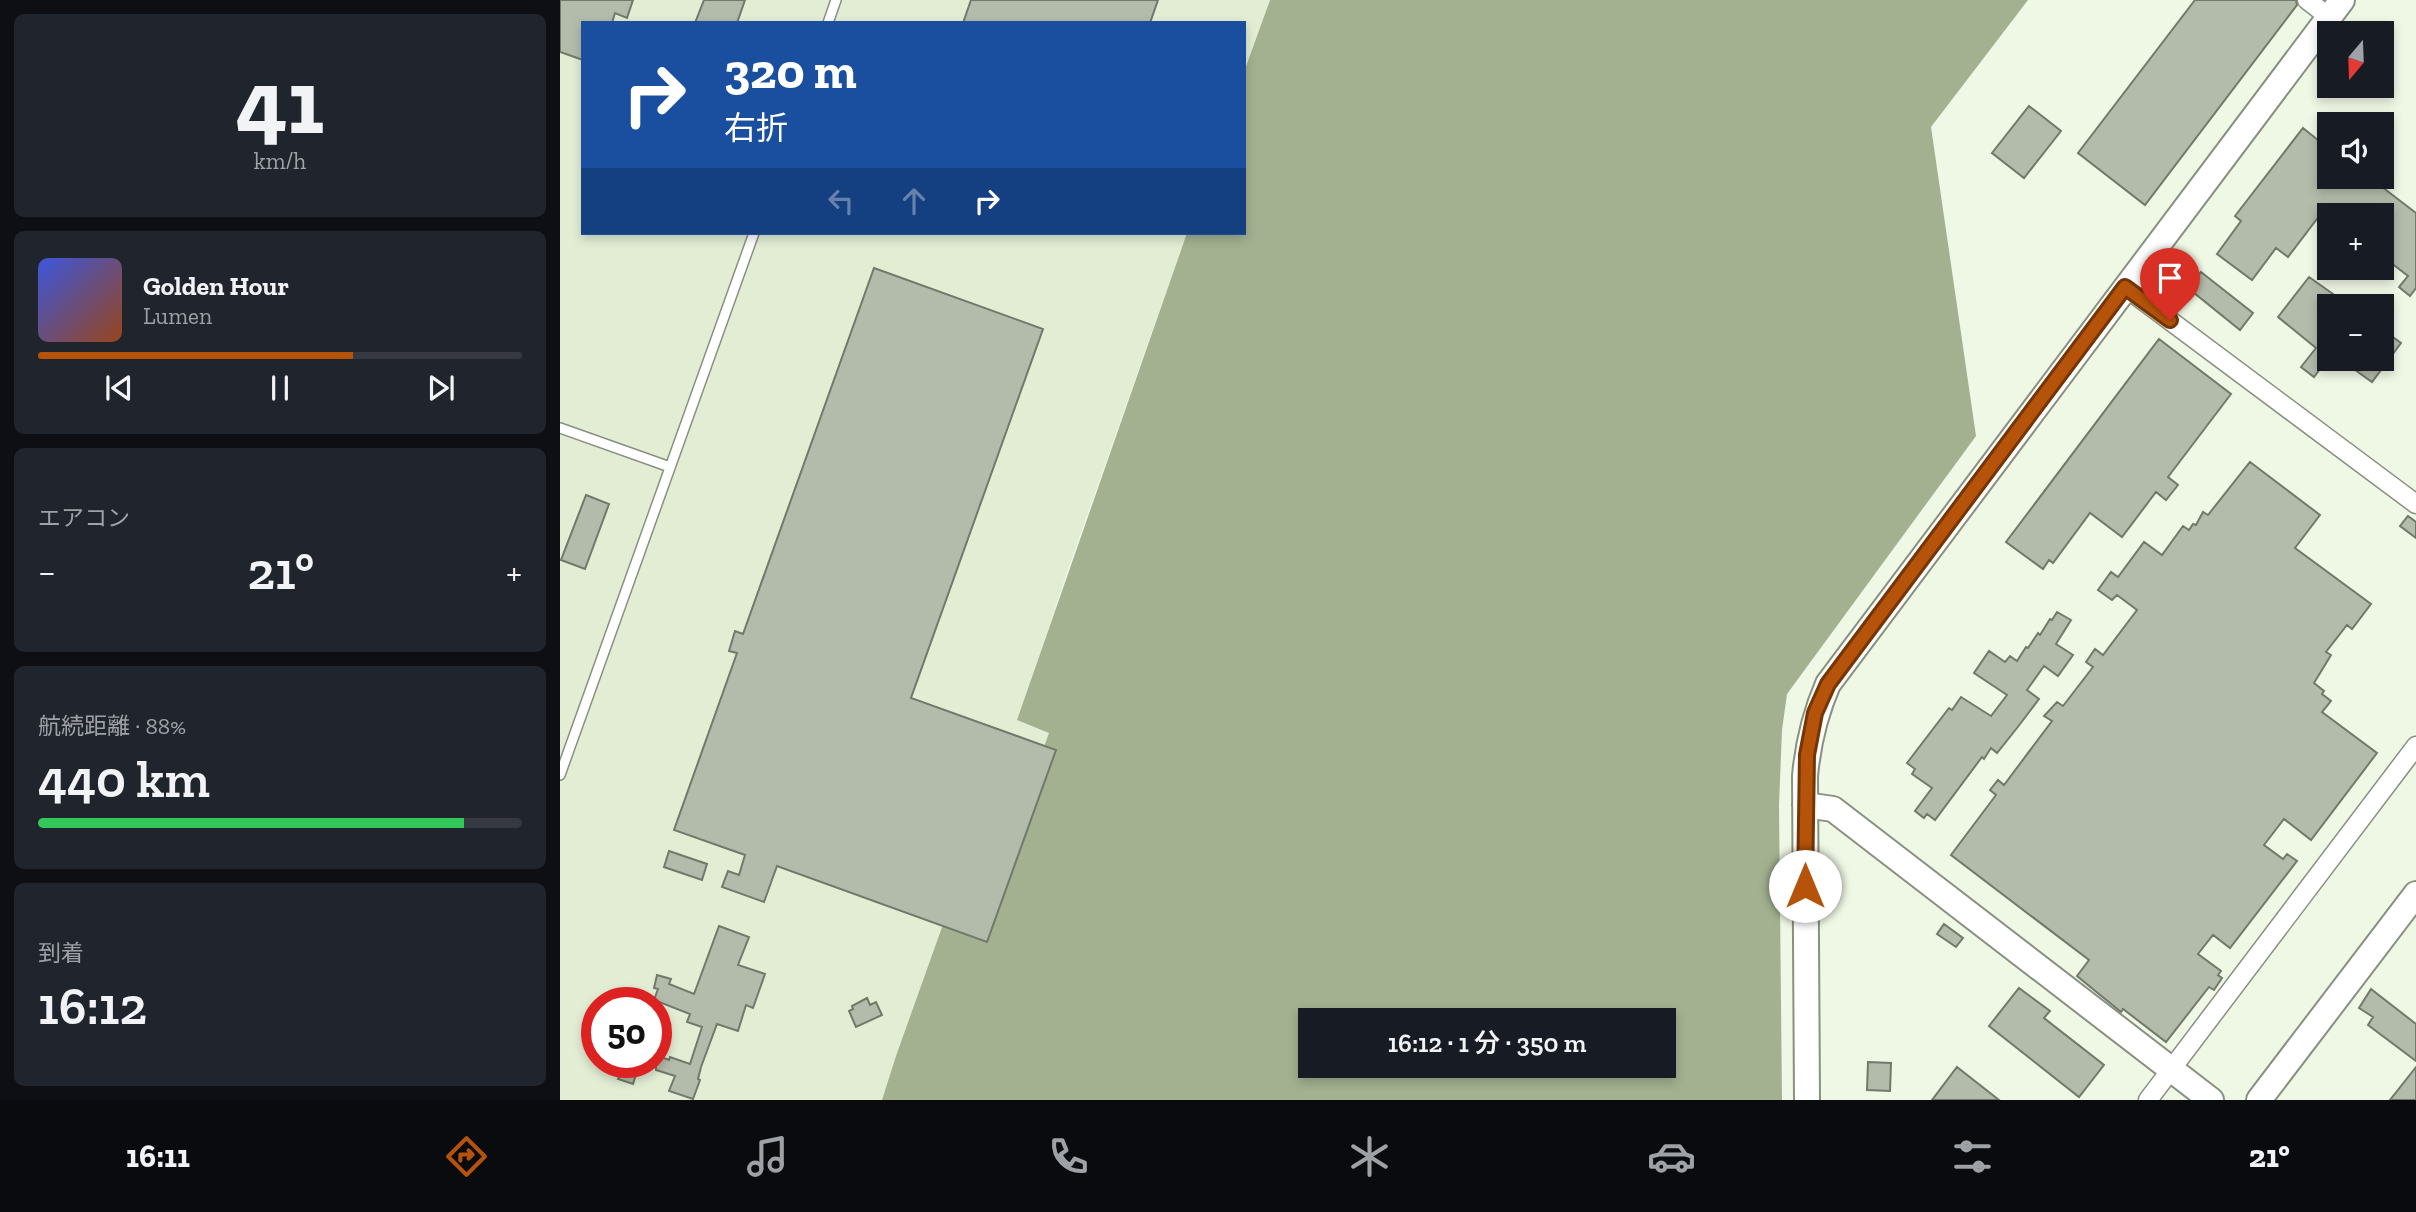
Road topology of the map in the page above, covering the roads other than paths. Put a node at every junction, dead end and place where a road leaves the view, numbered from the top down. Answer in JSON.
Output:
{"nodes":[{"id":1,"x":836,"y":0,"type":"edge"},
{"id":2,"x":2307,"y":0,"type":"edge"},
{"id":3,"x":2335,"y":9,"type":"edge"},
{"id":4,"x":829,"y":21,"type":"edge"},
{"id":5,"x":753,"y":235,"type":"edge"},
{"id":6,"x":2125,"y":287,"type":"junction"},
{"id":7,"x":560,"y":428,"type":"edge"},
{"id":8,"x":670,"y":467,"type":"junction"},
{"id":9,"x":2416,"y":504,"type":"edge"},
{"id":10,"x":2416,"y":746,"type":"edge"},
{"id":11,"x":560,"y":775,"type":"edge"},
{"id":12,"x":1805,"y":805,"type":"junction"},
{"id":13,"x":2416,"y":894,"type":"edge"},
{"id":14,"x":2171,"y":1069,"type":"junction"},
{"id":15,"x":1807,"y":1100,"type":"edge"},
{"id":16,"x":2148,"y":1100,"type":"edge"},
{"id":17,"x":2211,"y":1100,"type":"edge"},
{"id":18,"x":2259,"y":1100,"type":"edge"}],
"edges":[{"from":1,"to":4,"type":"lane"},
{"from":2,"to":3,"type":"street"},
{"from":3,"to":6,"type":"street"},
{"from":5,"to":8,"type":"lane"},
{"from":6,"to":9,"type":"street"},
{"from":6,"to":12,"type":"street"},
{"from":7,"to":8,"type":"lane"},
{"from":8,"to":11,"type":"lane"},
{"from":10,"to":14,"type":"street"},
{"from":12,"to":14,"type":"street"},
{"from":12,"to":15,"type":"street"},
{"from":13,"to":18,"type":"street"},
{"from":14,"to":16,"type":"street"},
{"from":14,"to":17,"type":"street"}]}
